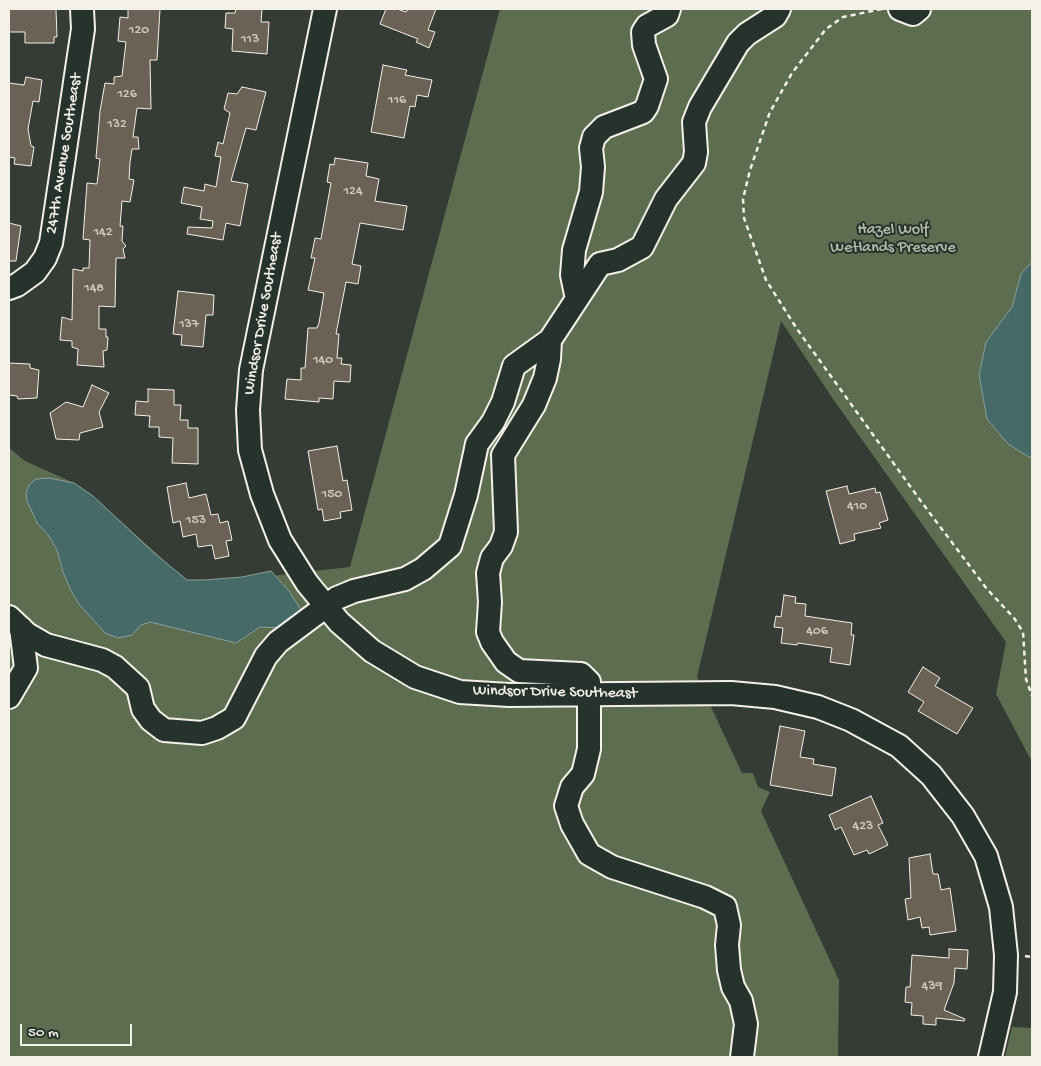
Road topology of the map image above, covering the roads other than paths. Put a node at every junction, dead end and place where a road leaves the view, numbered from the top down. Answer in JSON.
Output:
{"nodes":[{"id":1,"x":82,"y":9,"type":"edge"},
{"id":2,"x":325,"y":9,"type":"edge"},
{"id":3,"x":669,"y":9,"type":"edge"},
{"id":4,"x":779,"y":9,"type":"edge"},
{"id":5,"x":900,"y":9,"type":"edge"},
{"id":6,"x":919,"y":9,"type":"edge"},
{"id":7,"x":13,"y":287,"type":"edge"},
{"id":8,"x":577,"y":299,"type":"junction"},
{"id":9,"x":550,"y":340,"type":"junction"},
{"id":10,"x":326,"y":606,"type":"junction"},
{"id":11,"x":12,"y":620,"type":"edge"},
{"id":12,"x":589,"y":694,"type":"junction"},
{"id":13,"x":9,"y":697,"type":"edge"},
{"id":14,"x":742,"y":1057,"type":"edge"},
{"id":15,"x":990,"y":1057,"type":"edge"}],
"edges":[{"from":1,"to":7,"type":"street","name":"247th Avenue Southeast"},
{"from":2,"to":10,"type":"street","name":"Windsor Drive Southeast"},
{"from":3,"to":8,"type":"street"},
{"from":4,"to":8,"type":"street"},
{"from":5,"to":6,"type":"street"},
{"from":8,"to":9,"type":"street"},
{"from":9,"to":10,"type":"street"},
{"from":9,"to":12,"type":"street"},
{"from":10,"to":11,"type":"street"},
{"from":10,"to":12,"type":"street","name":"Windsor Drive Southeast"},
{"from":11,"to":13,"type":"street"},
{"from":12,"to":14,"type":"street"},
{"from":12,"to":15,"type":"street","name":"Windsor Drive Southeast"}]}
